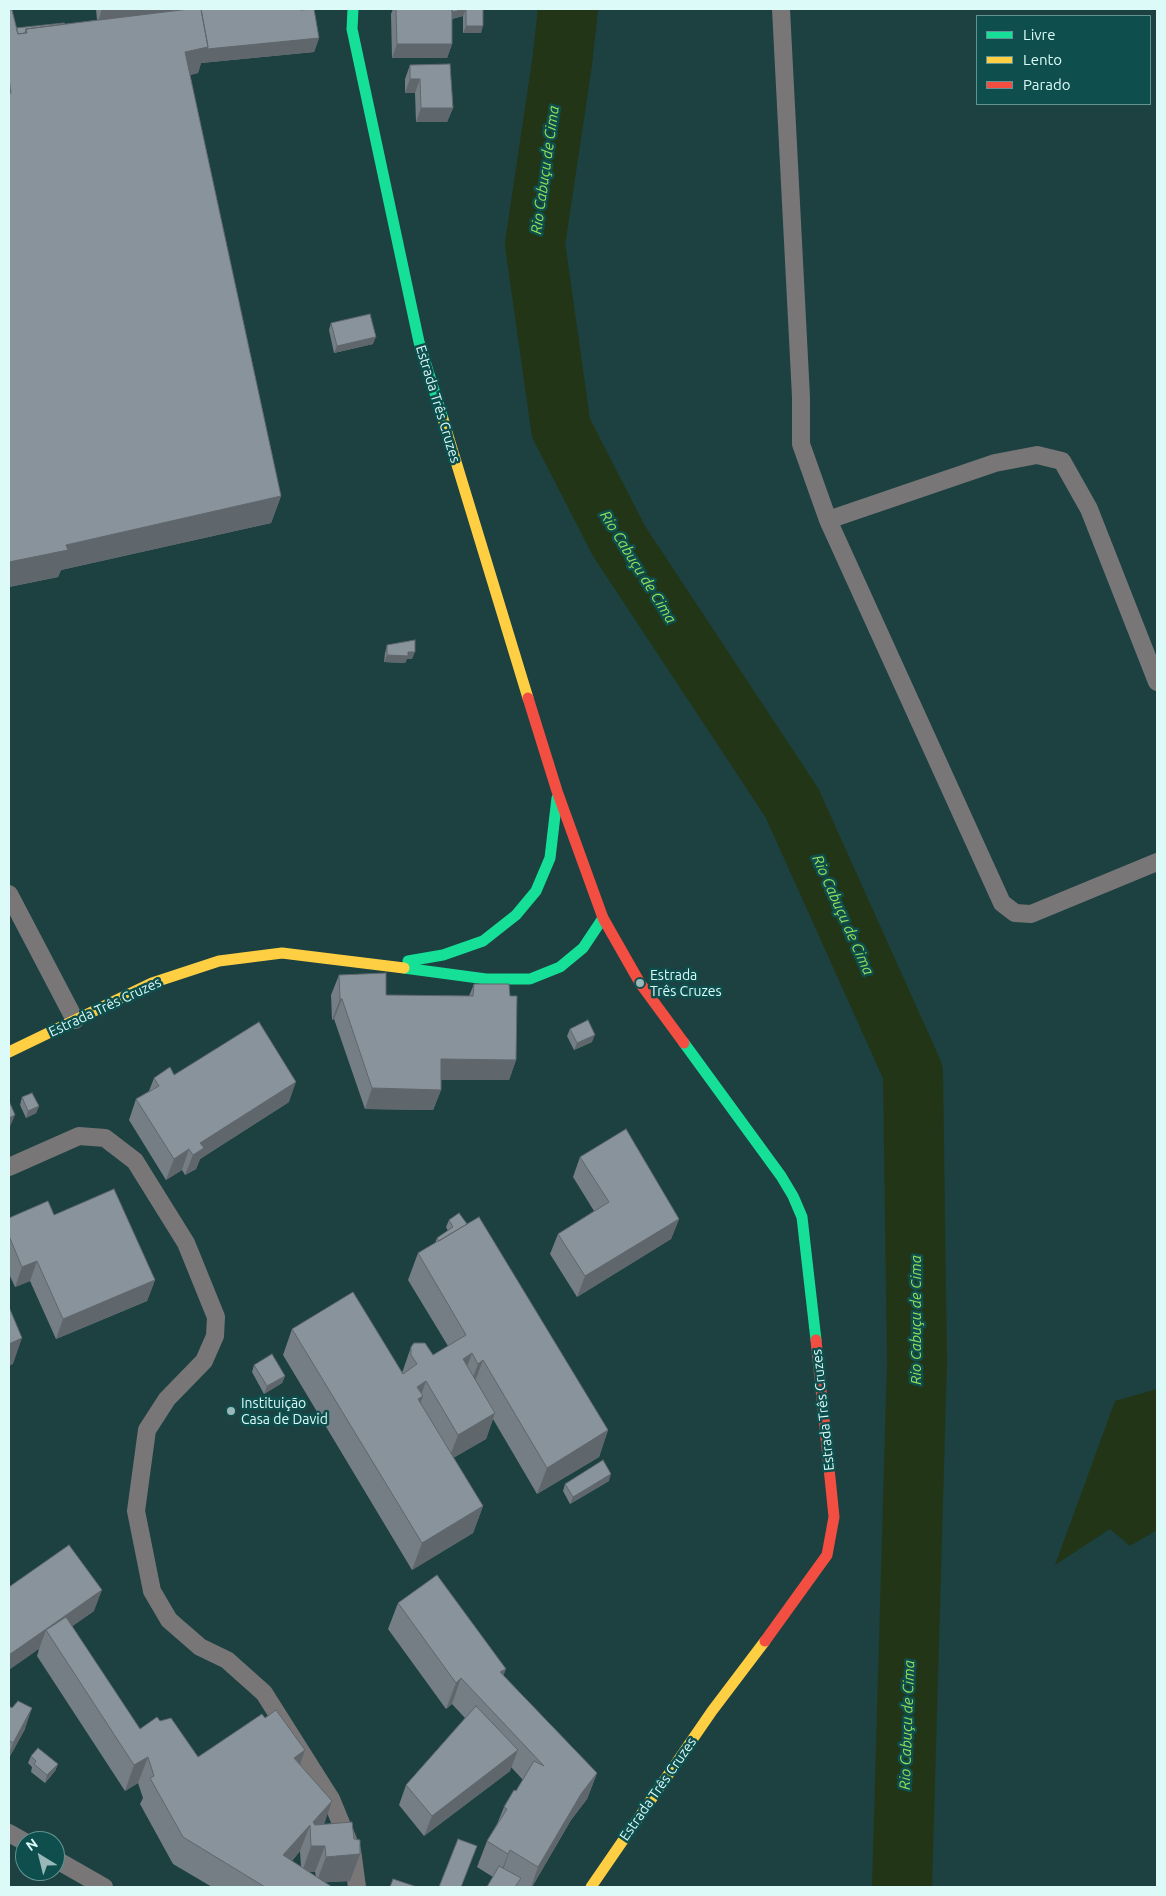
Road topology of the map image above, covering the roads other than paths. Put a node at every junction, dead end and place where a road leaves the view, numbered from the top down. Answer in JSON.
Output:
{"nodes":[{"id":1,"x":353,"y":9,"type":"edge"},
{"id":2,"x":781,"y":9,"type":"edge"},
{"id":3,"x":828,"y":520,"type":"junction"},
{"id":4,"x":1157,"y":682,"type":"edge"},
{"id":5,"x":557,"y":791,"type":"junction"},
{"id":6,"x":1157,"y":862,"type":"edge"},
{"id":7,"x":9,"y":894,"type":"edge"},
{"id":8,"x":603,"y":918,"type":"junction"},
{"id":9,"x":382,"y":965,"type":"junction"},
{"id":10,"x":75,"y":1020,"type":"junction"},
{"id":11,"x":9,"y":1052,"type":"edge"},
{"id":12,"x":9,"y":1167,"type":"edge"},
{"id":13,"x":65,"y":1865,"type":"edge"},
{"id":14,"x":104,"y":1887,"type":"edge"},
{"id":15,"x":357,"y":1887,"type":"edge"},
{"id":16,"x":591,"y":1887,"type":"edge"}],
"edges":[{"from":1,"to":5,"type":"main road","name":"Estrada Três Cruzes"},
{"from":2,"to":3,"type":"lane"},
{"from":3,"to":4,"type":"lane"},
{"from":3,"to":6,"type":"lane"},
{"from":5,"to":8,"type":"main road","name":"Estrada Três Cruzes"},
{"from":5,"to":9,"type":"main road","name":"Estrada Três Cruzes"},
{"from":7,"to":10,"type":"lane"},
{"from":8,"to":9,"type":"main road","name":"Estrada Três Cruzes"},
{"from":8,"to":16,"type":"main road","name":"Estrada Três Cruzes"},
{"from":9,"to":10,"type":"main road","name":"Estrada Três Cruzes"},
{"from":10,"to":11,"type":"main road","name":"Estrada Três Cruzes"},
{"from":12,"to":15,"type":"lane"},
{"from":13,"to":14,"type":"lane"}]}
